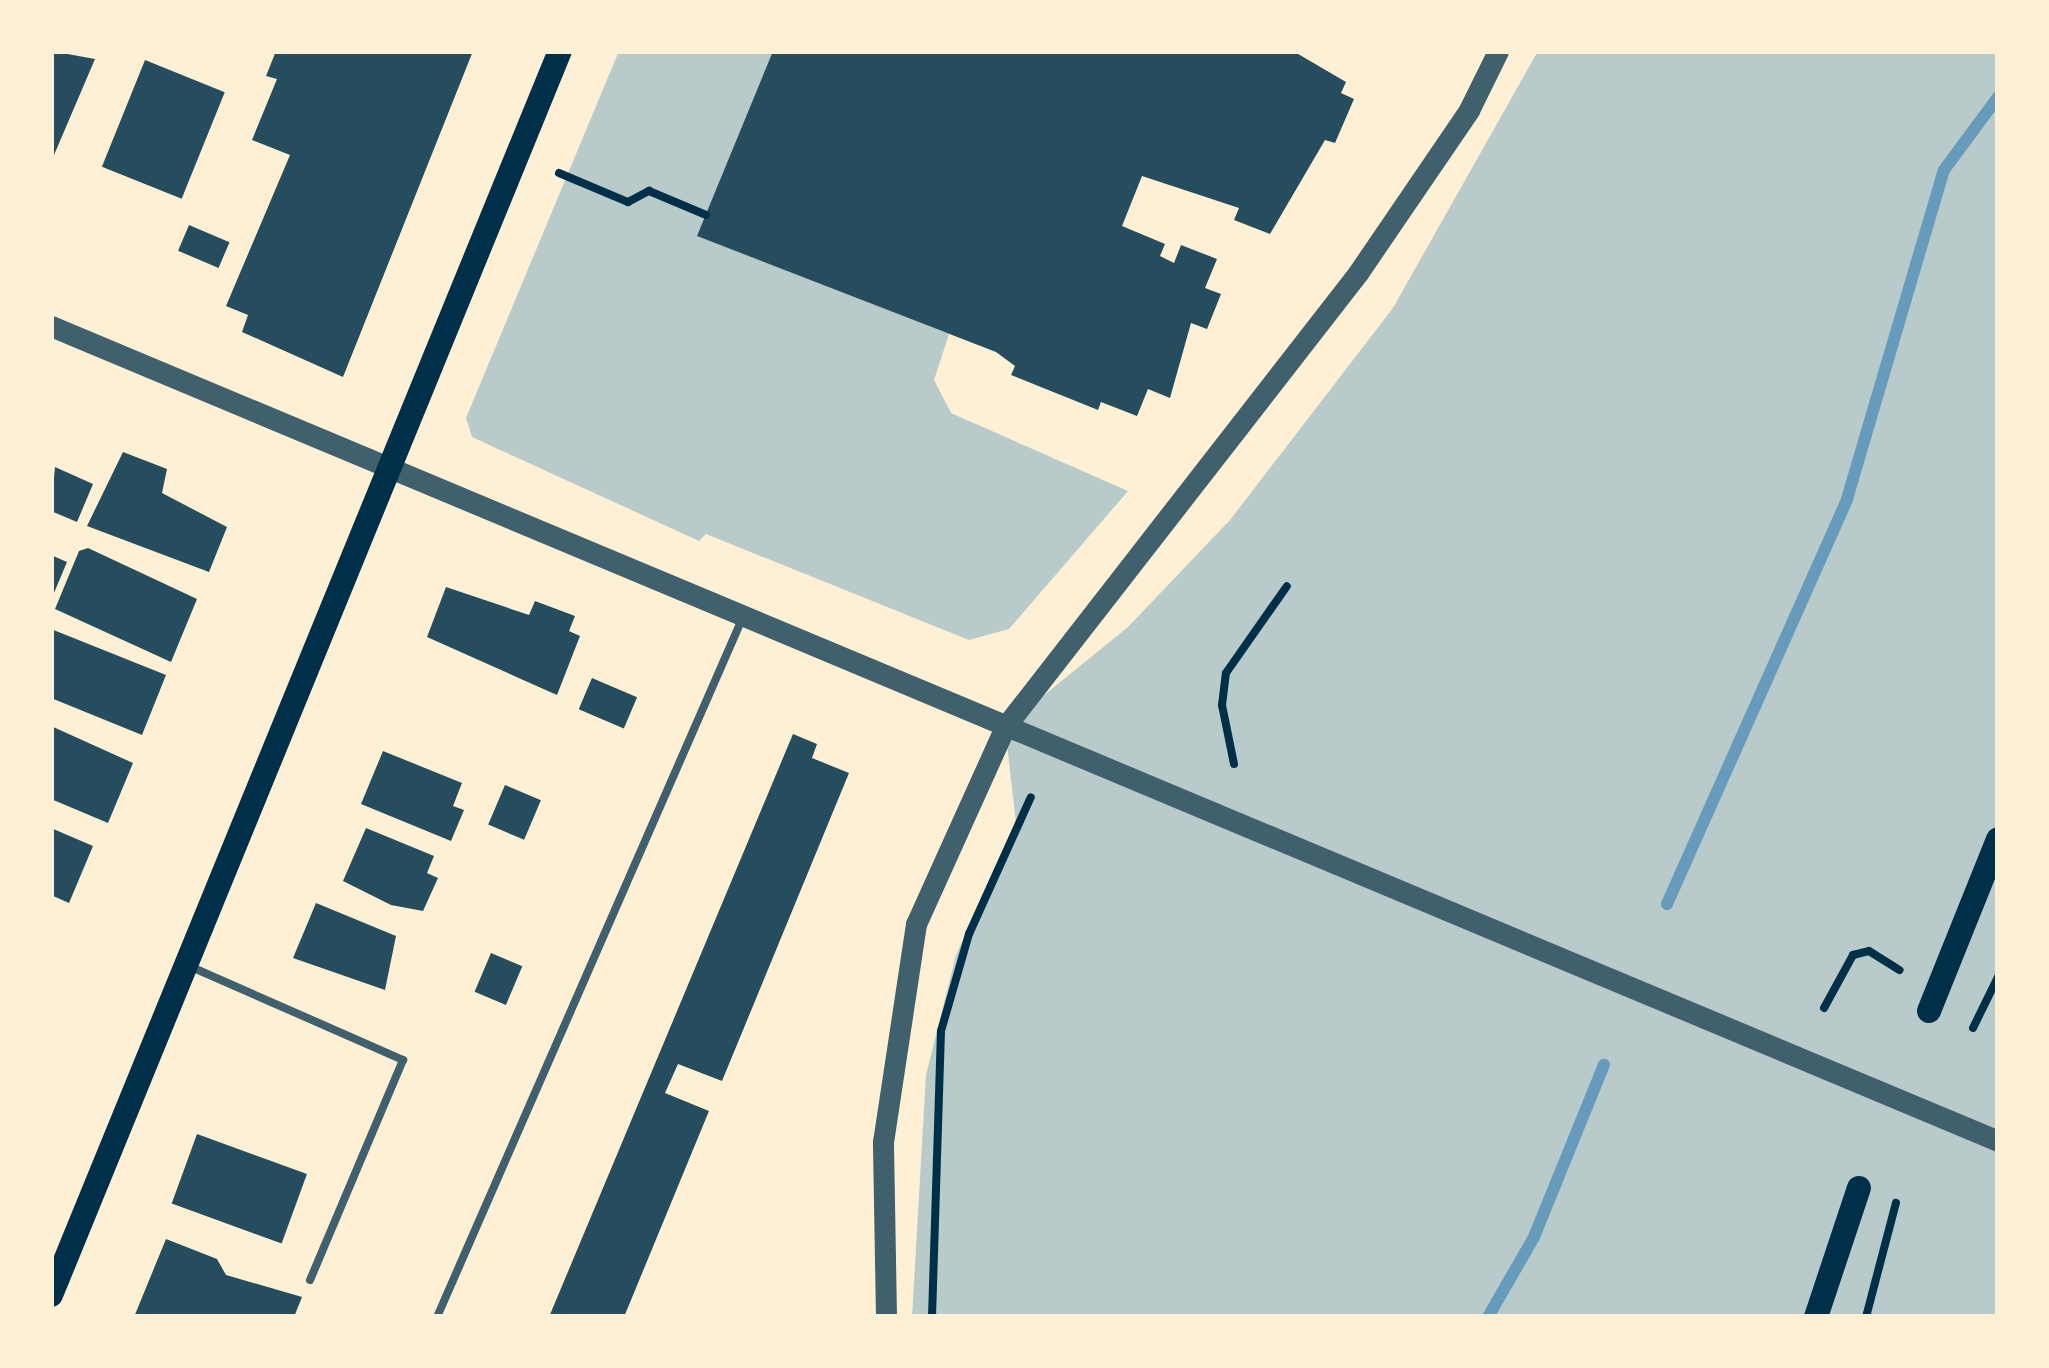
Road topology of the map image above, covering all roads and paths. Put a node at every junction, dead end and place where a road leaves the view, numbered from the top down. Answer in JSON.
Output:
{"nodes":[{"id":1,"x":560,"y":51,"type":"edge"},
{"id":2,"x":1498,"y":51,"type":"edge"},
{"id":3,"x":559,"y":173,"type":"dead end"},
{"id":4,"x":706,"y":215,"type":"dead end"},
{"id":5,"x":51,"y":326,"type":"edge"},
{"id":6,"x":393,"y":471,"type":"junction"},
{"id":7,"x":1287,"y":586,"type":"dead end"},
{"id":8,"x":744,"y":616,"type":"junction"},
{"id":9,"x":1004,"y":727,"type":"junction"},
{"id":10,"x":1234,"y":764,"type":"dead end"},
{"id":11,"x":1030,"y":797,"type":"dead end"},
{"id":12,"x":1998,"y":839,"type":"edge"},
{"id":13,"x":188,"y":966,"type":"junction"},
{"id":14,"x":1900,"y":970,"type":"dead end"},
{"id":15,"x":1998,"y":977,"type":"edge"},
{"id":16,"x":1824,"y":1008,"type":"dead end"},
{"id":17,"x":1929,"y":1011,"type":"dead end"},
{"id":18,"x":1973,"y":1028,"type":"dead end"},
{"id":19,"x":1998,"y":1142,"type":"edge"},
{"id":20,"x":1859,"y":1188,"type":"dead end"},
{"id":21,"x":1896,"y":1203,"type":"dead end"},
{"id":22,"x":310,"y":1280,"type":"dead end"},
{"id":23,"x":51,"y":1295,"type":"edge"},
{"id":24,"x":437,"y":1317,"type":"edge"},
{"id":25,"x":886,"y":1317,"type":"edge"},
{"id":26,"x":932,"y":1317,"type":"edge"},
{"id":27,"x":1816,"y":1317,"type":"edge"},
{"id":28,"x":1866,"y":1317,"type":"edge"}],
"edges":[{"from":1,"to":6,"type":"main road"},
{"from":2,"to":9,"type":"street"},
{"from":3,"to":4,"type":"path"},
{"from":5,"to":6,"type":"street"},
{"from":6,"to":8,"type":"street"},
{"from":6,"to":13,"type":"main road"},
{"from":7,"to":10,"type":"path"},
{"from":8,"to":9,"type":"street"},
{"from":8,"to":24,"type":"lane"},
{"from":9,"to":19,"type":"street"},
{"from":9,"to":25,"type":"street"},
{"from":11,"to":26,"type":"path"},
{"from":12,"to":17,"type":"main road"},
{"from":13,"to":22,"type":"lane"},
{"from":13,"to":23,"type":"main road"},
{"from":14,"to":16,"type":"path"},
{"from":15,"to":18,"type":"path"},
{"from":20,"to":27,"type":"main road"},
{"from":21,"to":28,"type":"path"}]}
